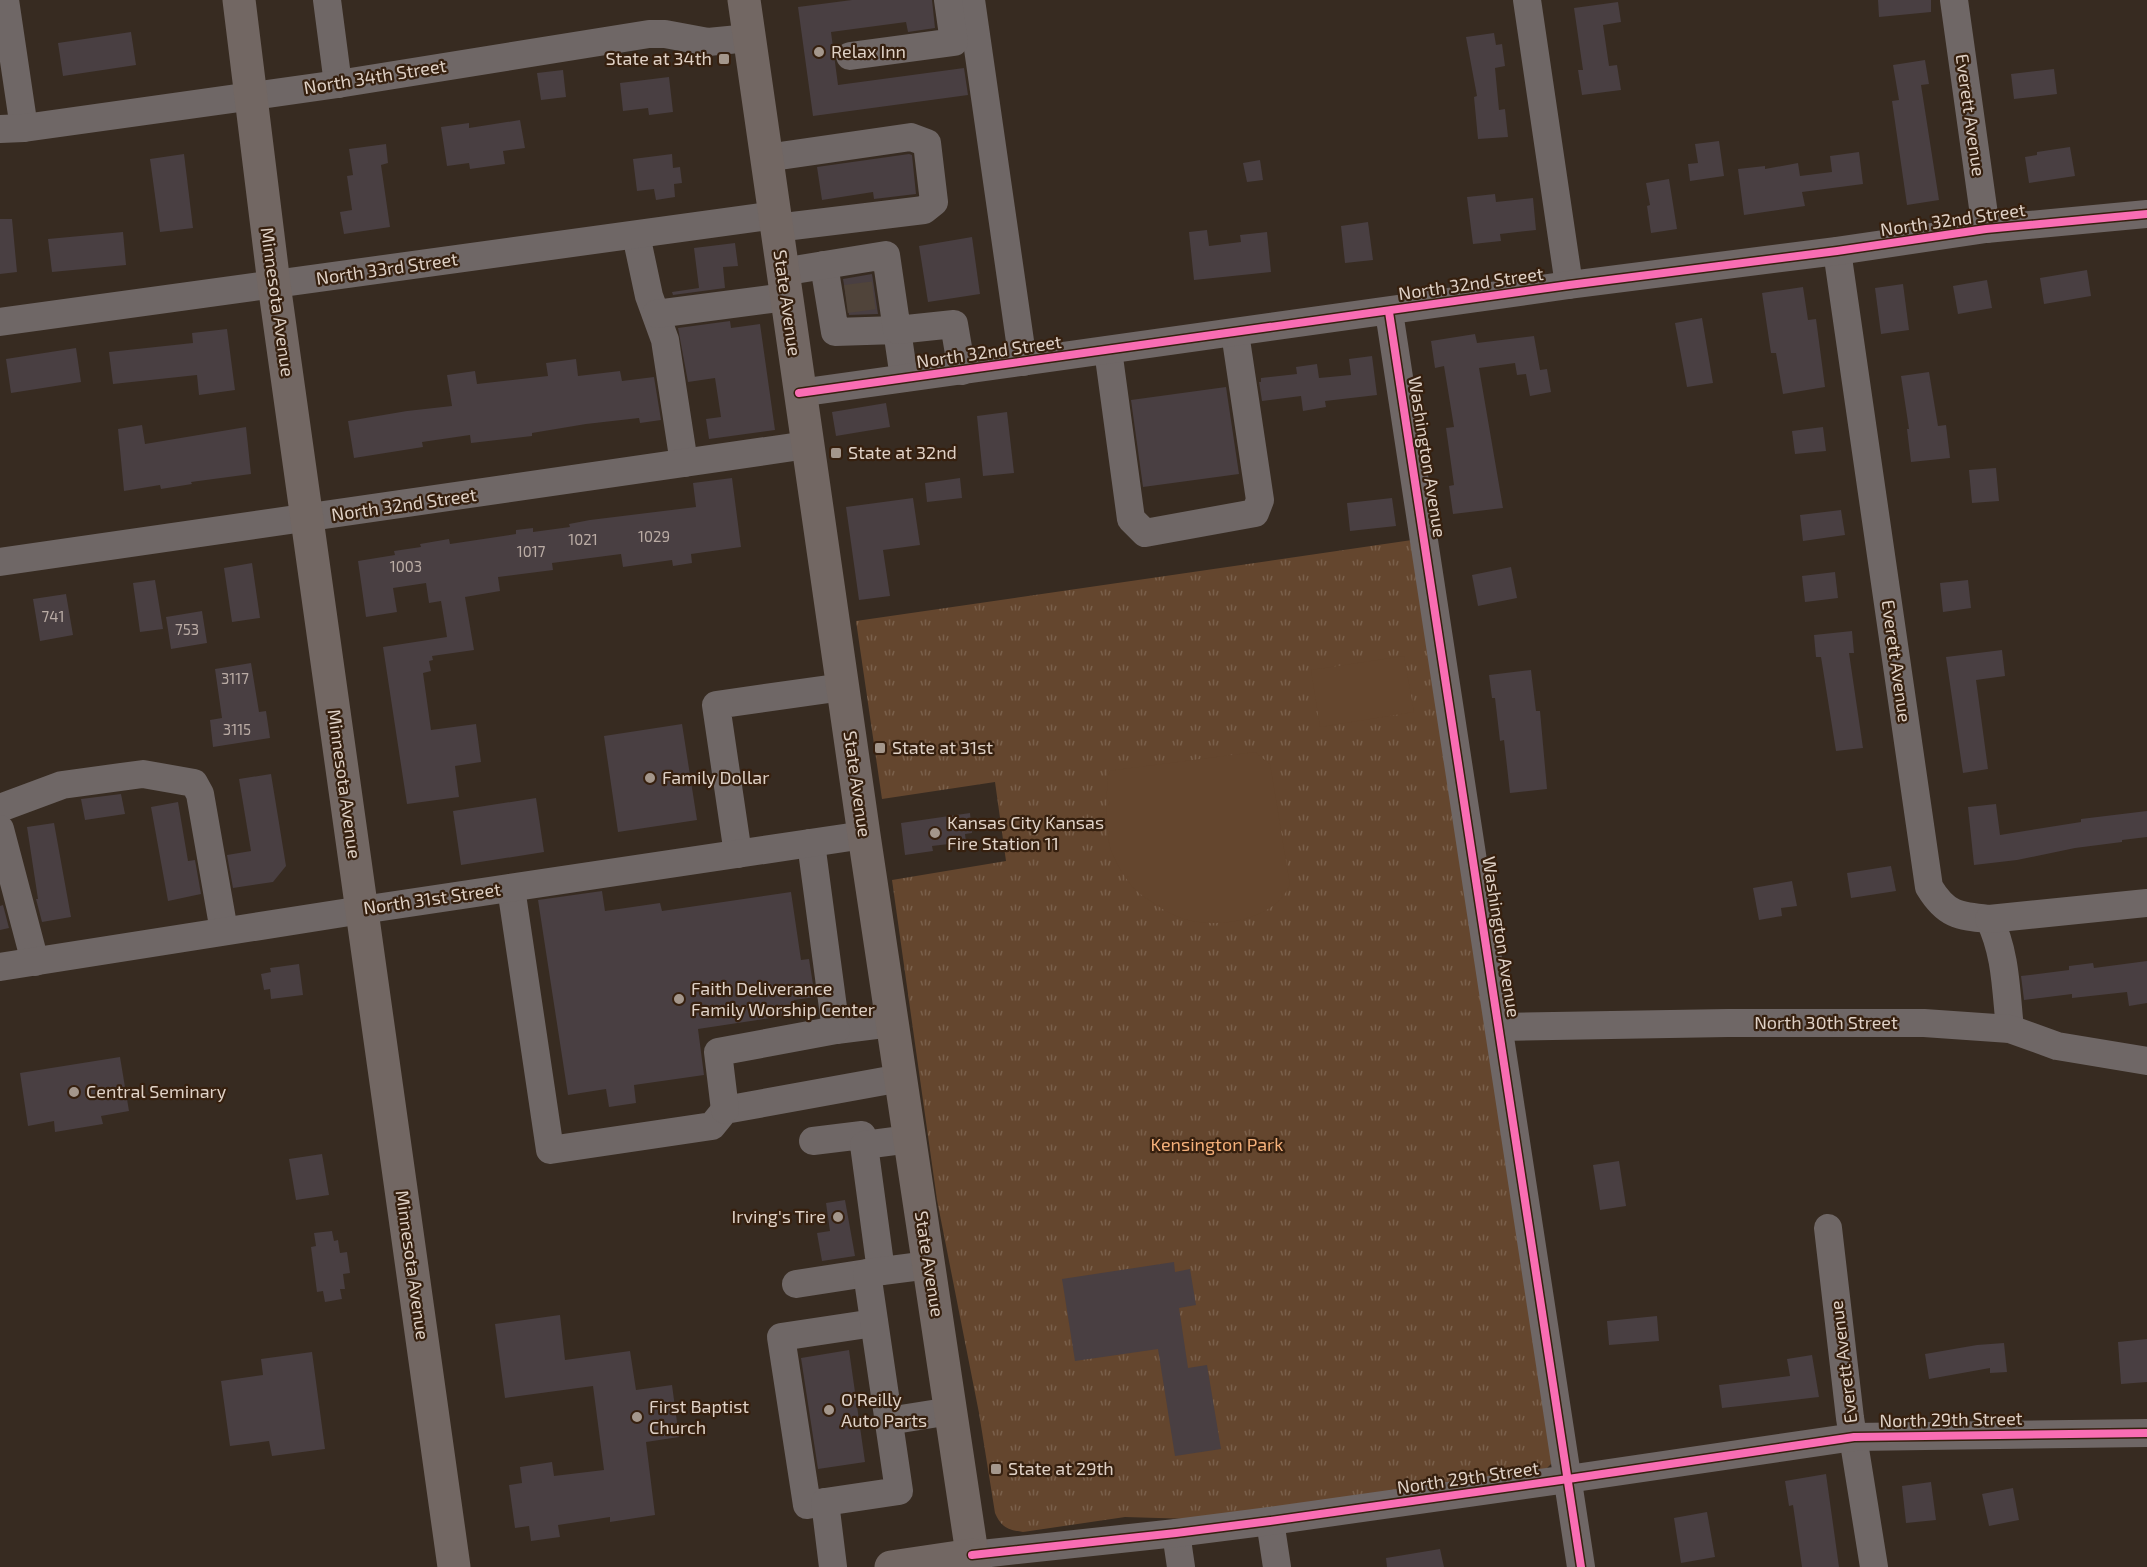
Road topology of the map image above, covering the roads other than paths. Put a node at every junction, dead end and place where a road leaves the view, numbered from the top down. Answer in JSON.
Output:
{"nodes":[{"id":1,"x":5,"y":0,"type":"edge"},
{"id":2,"x":238,"y":0,"type":"edge"},
{"id":3,"x":327,"y":0,"type":"edge"},
{"id":4,"x":744,"y":0,"type":"edge"},
{"id":5,"x":948,"y":0,"type":"edge"},
{"id":6,"x":971,"y":0,"type":"edge"},
{"id":7,"x":1527,"y":0,"type":"edge"},
{"id":8,"x":1954,"y":0,"type":"edge"},
{"id":9,"x":749,"y":38,"type":"junction"},
{"id":10,"x":850,"y":56,"type":"dead end"},
{"id":11,"x":338,"y":84,"type":"junction"},
{"id":12,"x":251,"y":95,"type":"junction"},
{"id":13,"x":12,"y":128,"type":"edge"},
{"id":14,"x":766,"y":158,"type":"junction"},
{"id":15,"x":2147,"y":214,"type":"edge"},
{"id":16,"x":776,"y":222,"type":"junction"},
{"id":17,"x":1986,"y":229,"type":"junction"},
{"id":18,"x":636,"y":235,"type":"junction"},
{"id":19,"x":1838,"y":251,"type":"junction"},
{"id":20,"x":824,"y":265,"type":"junction"},
{"id":21,"x":274,"y":285,"type":"junction"},
{"id":22,"x":784,"y":285,"type":"junction"},
{"id":23,"x":1569,"y":285,"type":"junction"},
{"id":24,"x":1389,"y":312,"type":"junction"},
{"id":25,"x":656,"y":314,"type":"junction"},
{"id":26,"x":0,"y":322,"type":"edge"},
{"id":27,"x":897,"y":330,"type":"junction"},
{"id":28,"x":835,"y":332,"type":"junction"},
{"id":29,"x":1235,"y":333,"type":"junction"},
{"id":30,"x":792,"y":338,"type":"junction"},
{"id":31,"x":1108,"y":351,"type":"junction"},
{"id":32,"x":1023,"y":362,"type":"junction"},
{"id":33,"x":962,"y":370,"type":"junction"},
{"id":34,"x":904,"y":378,"type":"junction"},
{"id":35,"x":800,"y":393,"type":"junction"},
{"id":36,"x":807,"y":445,"type":"junction"},
{"id":37,"x":684,"y":463,"type":"junction"},
{"id":38,"x":307,"y":519,"type":"junction"},
{"id":39,"x":0,"y":562,"type":"edge"},
{"id":40,"x":843,"y":687,"type":"junction"},
{"id":41,"x":0,"y":808,"type":"edge"},
{"id":42,"x":0,"y":829,"type":"edge"},
{"id":43,"x":864,"y":835,"type":"junction"},
{"id":44,"x":811,"y":843,"type":"junction"},
{"id":45,"x":738,"y":854,"type":"junction"},
{"id":46,"x":511,"y":888,"type":"junction"},
{"id":47,"x":2147,"y":903,"type":"edge"},
{"id":48,"x":362,"y":909,"type":"junction"},
{"id":49,"x":1989,"y":919,"type":"junction"},
{"id":50,"x":224,"y":932,"type":"junction"},
{"id":51,"x":35,"y":962,"type":"junction"},
{"id":52,"x":0,"y":968,"type":"edge"},
{"id":53,"x":892,"y":1023,"type":"junction"},
{"id":54,"x":1500,"y":1027,"type":"junction"},
{"id":55,"x":2010,"y":1029,"type":"junction"},
{"id":56,"x":836,"y":1030,"type":"junction"},
{"id":57,"x":2147,"y":1061,"type":"edge"},
{"id":58,"x":901,"y":1078,"type":"junction"},
{"id":59,"x":725,"y":1110,"type":"junction"},
{"id":60,"x":910,"y":1139,"type":"junction"},
{"id":61,"x":813,"y":1141,"type":"dead end"},
{"id":62,"x":864,"y":1145,"type":"junction"},
{"id":63,"x":1828,"y":1228,"type":"dead end"},
{"id":64,"x":929,"y":1265,"type":"junction"},
{"id":65,"x":874,"y":1272,"type":"junction"},
{"id":66,"x":796,"y":1284,"type":"dead end"},
{"id":67,"x":874,"y":1323,"type":"junction"},
{"id":68,"x":951,"y":1411,"type":"junction"},
{"id":69,"x":888,"y":1421,"type":"junction"},
{"id":70,"x":2147,"y":1433,"type":"edge"},
{"id":71,"x":1854,"y":1437,"type":"junction"},
{"id":72,"x":1568,"y":1479,"type":"junction"},
{"id":73,"x":825,"y":1502,"type":"junction"},
{"id":74,"x":1270,"y":1521,"type":"junction"},
{"id":75,"x":1176,"y":1533,"type":"junction"},
{"id":76,"x":973,"y":1561,"type":"edge"},
{"id":77,"x":900,"y":1566,"type":"edge"},
{"id":78,"x":454,"y":1567,"type":"edge"},
{"id":79,"x":833,"y":1567,"type":"edge"},
{"id":80,"x":1181,"y":1567,"type":"edge"},
{"id":81,"x":1277,"y":1567,"type":"edge"},
{"id":82,"x":1581,"y":1567,"type":"edge"},
{"id":83,"x":1874,"y":1567,"type":"edge"}],
"edges":[{"from":1,"to":13,"type":"street"},
{"from":2,"to":12,"type":"main road","name":"Minnesota Avenue"},
{"from":3,"to":11,"type":"street"},
{"from":4,"to":9,"type":"main road","name":"State Avenue"},
{"from":5,"to":10,"type":"street"},
{"from":6,"to":32,"type":"street"},
{"from":7,"to":23,"type":"street"},
{"from":8,"to":17,"type":"street","name":"Everett Avenue"},
{"from":9,"to":11,"type":"street","name":"North 34th Street"},
{"from":9,"to":14,"type":"main road","name":"State Avenue"},
{"from":11,"to":12,"type":"street","name":"North 34th Street"},
{"from":12,"to":13,"type":"street","name":"North 34th Street"},
{"from":12,"to":21,"type":"main road","name":"Minnesota Avenue"},
{"from":14,"to":16,"type":"main road","name":"State Avenue"},
{"from":14,"to":16,"type":"street","name":"North 33rd Street"},
{"from":15,"to":17,"type":"street","name":"North 32nd Street"},
{"from":16,"to":18,"type":"street","name":"North 33rd Street"},
{"from":16,"to":22,"type":"main road","name":"State Avenue"},
{"from":17,"to":19,"type":"street","name":"North 32nd Street"},
{"from":18,"to":21,"type":"street","name":"North 33rd Street"},
{"from":18,"to":25,"type":"street"},
{"from":19,"to":23,"type":"street","name":"North 32nd Street"},
{"from":19,"to":49,"type":"street","name":"Everett Avenue"},
{"from":20,"to":22,"type":"street"},
{"from":20,"to":27,"type":"street"},
{"from":20,"to":28,"type":"street"},
{"from":21,"to":26,"type":"street","name":"North 33rd Street"},
{"from":21,"to":38,"type":"main road","name":"Minnesota Avenue"},
{"from":22,"to":25,"type":"street"},
{"from":22,"to":30,"type":"main road","name":"State Avenue"},
{"from":23,"to":24,"type":"street","name":"North 32nd Street"},
{"from":24,"to":29,"type":"street","name":"North 32nd Street"},
{"from":24,"to":54,"type":"street","name":"Washington Avenue"},
{"from":25,"to":37,"type":"street"},
{"from":27,"to":28,"type":"street"},
{"from":27,"to":33,"type":"street"},
{"from":27,"to":34,"type":"street"},
{"from":28,"to":30,"type":"street"},
{"from":29,"to":31,"type":"street","name":"North 32nd Street"},
{"from":29,"to":31,"type":"street"},
{"from":30,"to":35,"type":"main road","name":"State Avenue"},
{"from":31,"to":32,"type":"street","name":"North 32nd Street"},
{"from":32,"to":33,"type":"street","name":"North 32nd Street"},
{"from":33,"to":34,"type":"street","name":"North 32nd Street"},
{"from":34,"to":35,"type":"street","name":"North 32nd Street"},
{"from":35,"to":36,"type":"main road","name":"State Avenue"},
{"from":36,"to":37,"type":"street","name":"North 32nd Street"},
{"from":36,"to":40,"type":"main road","name":"State Avenue"},
{"from":37,"to":38,"type":"street","name":"North 32nd Street"},
{"from":38,"to":39,"type":"street","name":"North 32nd Street"},
{"from":38,"to":48,"type":"main road","name":"Minnesota Avenue"},
{"from":40,"to":43,"type":"main road","name":"State Avenue"},
{"from":40,"to":45,"type":"street"},
{"from":41,"to":50,"type":"street"},
{"from":42,"to":51,"type":"street"},
{"from":43,"to":44,"type":"street","name":"North 31st Street"},
{"from":43,"to":53,"type":"main road","name":"State Avenue"},
{"from":44,"to":45,"type":"street","name":"North 31st Street"},
{"from":44,"to":56,"type":"street"},
{"from":45,"to":46,"type":"street","name":"North 31st Street"},
{"from":46,"to":48,"type":"street","name":"North 31st Street"},
{"from":46,"to":59,"type":"street"},
{"from":47,"to":49,"type":"street"},
{"from":48,"to":50,"type":"street","name":"North 31st Street"},
{"from":48,"to":78,"type":"main road","name":"Minnesota Avenue"},
{"from":49,"to":55,"type":"street"},
{"from":50,"to":51,"type":"street","name":"North 31st Street"},
{"from":51,"to":52,"type":"street","name":"North 31st Street"},
{"from":53,"to":56,"type":"street"},
{"from":53,"to":58,"type":"main road","name":"State Avenue"},
{"from":54,"to":55,"type":"street","name":"North 30th Street"},
{"from":54,"to":72,"type":"street","name":"Washington Avenue"},
{"from":55,"to":57,"type":"street","name":"North 30th Street"},
{"from":56,"to":59,"type":"street"},
{"from":58,"to":59,"type":"street"},
{"from":58,"to":60,"type":"main road","name":"State Avenue"},
{"from":60,"to":62,"type":"street"},
{"from":60,"to":64,"type":"main road","name":"State Avenue"},
{"from":61,"to":62,"type":"street"},
{"from":62,"to":65,"type":"street"},
{"from":63,"to":71,"type":"street","name":"Everett Avenue"},
{"from":64,"to":65,"type":"street"},
{"from":64,"to":68,"type":"main road","name":"State Avenue"},
{"from":65,"to":66,"type":"street"},
{"from":65,"to":67,"type":"street"},
{"from":67,"to":69,"type":"street"},
{"from":67,"to":73,"type":"street"},
{"from":68,"to":69,"type":"street"},
{"from":68,"to":76,"type":"main road","name":"State Avenue"},
{"from":69,"to":73,"type":"street"},
{"from":70,"to":71,"type":"street","name":"North 29th Street"},
{"from":71,"to":72,"type":"street","name":"North 29th Street"},
{"from":71,"to":83,"type":"street","name":"Everett Avenue"},
{"from":72,"to":74,"type":"street","name":"North 29th Street"},
{"from":72,"to":82,"type":"street","name":"Washington Avenue"},
{"from":73,"to":79,"type":"street"},
{"from":74,"to":75,"type":"street","name":"North 29th Street"},
{"from":74,"to":81,"type":"street"},
{"from":75,"to":76,"type":"street","name":"North 29th Street"},
{"from":75,"to":80,"type":"street"},
{"from":76,"to":77,"type":"main road","name":"North 29th Street"}]}
